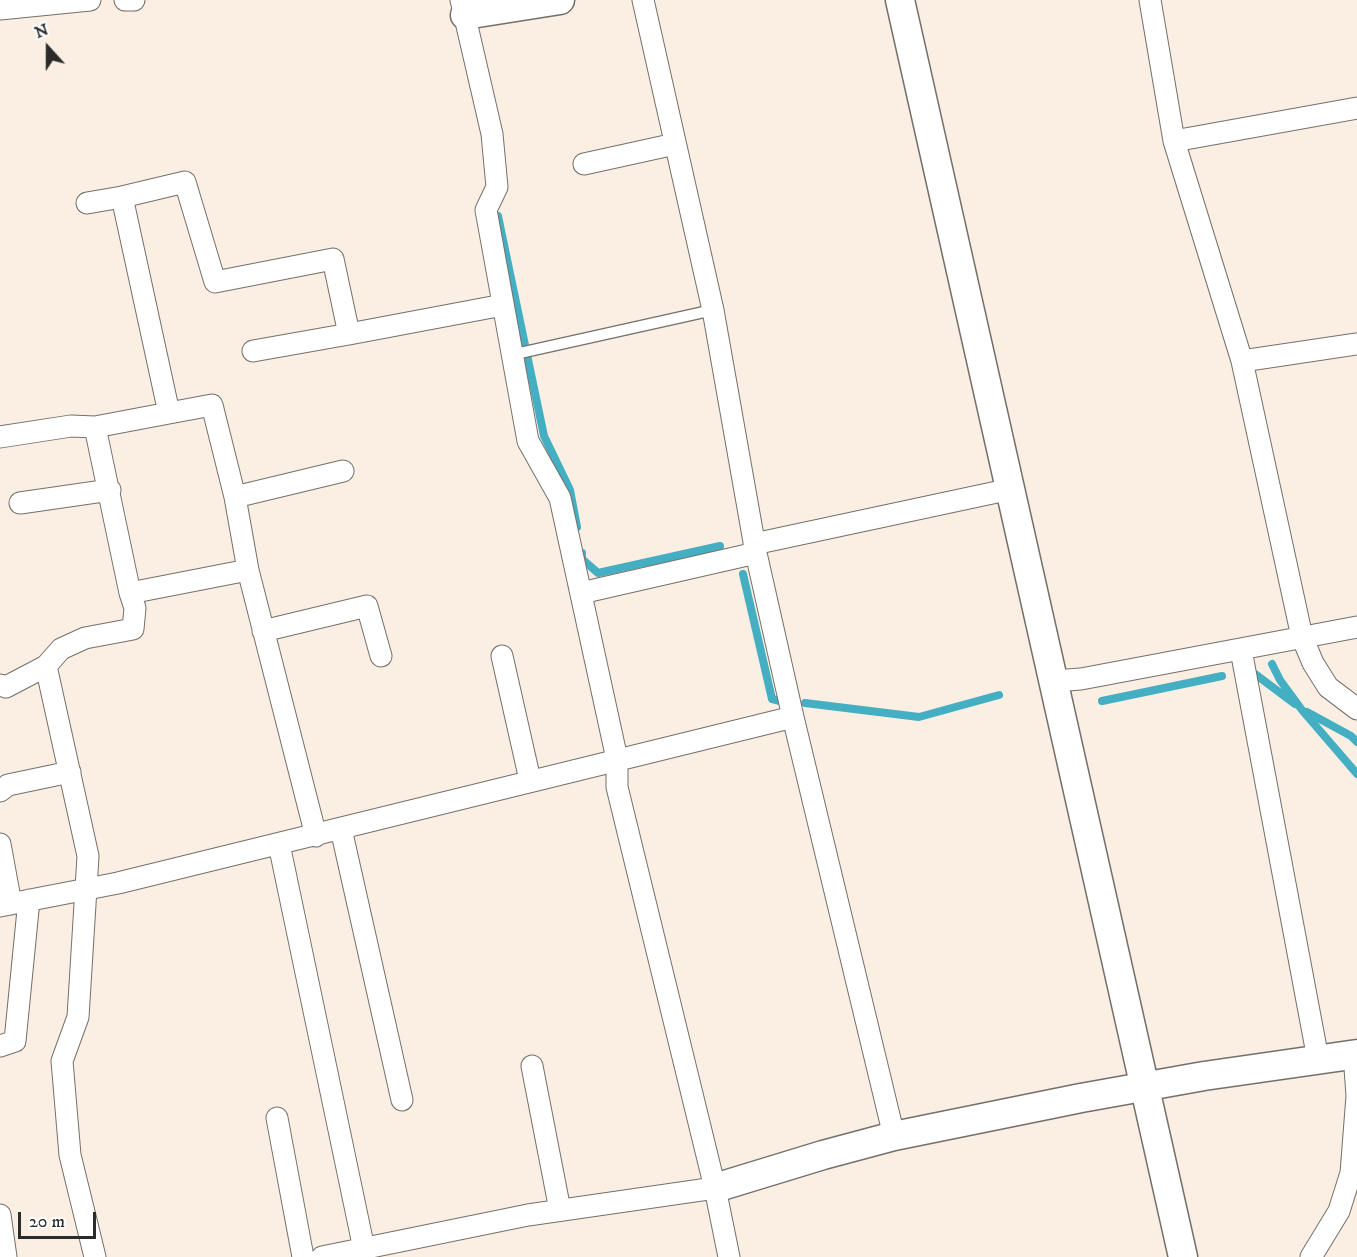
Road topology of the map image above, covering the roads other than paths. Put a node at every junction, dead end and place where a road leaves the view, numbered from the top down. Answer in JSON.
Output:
{"nodes":[{"id":1,"x":90,"y":0,"type":"edge"},
{"id":2,"x":125,"y":0,"type":"edge"},
{"id":3,"x":134,"y":0,"type":"edge"},
{"id":4,"x":560,"y":0,"type":"edge"},
{"id":5,"x":643,"y":0,"type":"edge"},
{"id":6,"x":900,"y":0,"type":"edge"},
{"id":7,"x":1150,"y":0,"type":"edge"},
{"id":8,"x":463,"y":7,"type":"edge"},
{"id":9,"x":0,"y":9,"type":"edge"},
{"id":10,"x":1357,"y":108,"type":"edge"},
{"id":11,"x":1174,"y":141,"type":"junction"},
{"id":12,"x":675,"y":144,"type":"junction"},
{"id":13,"x":584,"y":164,"type":"dead end"},
{"id":14,"x":122,"y":197,"type":"junction"},
{"id":15,"x":87,"y":203,"type":"dead end"},
{"id":16,"x":503,"y":305,"type":"junction"},
{"id":17,"x":713,"y":310,"type":"junction"},
{"id":18,"x":349,"y":334,"type":"junction"},
{"id":19,"x":1357,"y":344,"type":"edge"},
{"id":20,"x":253,"y":351,"type":"dead end"},
{"id":21,"x":515,"y":354,"type":"junction"},
{"id":22,"x":1242,"y":361,"type":"junction"},
{"id":23,"x":169,"y":413,"type":"junction"},
{"id":24,"x":95,"y":427,"type":"junction"},
{"id":25,"x":0,"y":437,"type":"edge"},
{"id":26,"x":343,"y":471,"type":"dead end"},
{"id":27,"x":1011,"y":489,"type":"junction"},
{"id":28,"x":110,"y":490,"type":"junction"},
{"id":29,"x":235,"y":497,"type":"junction"},
{"id":30,"x":20,"y":502,"type":"dead end"},
{"id":31,"x":755,"y":548,"type":"junction"},
{"id":32,"x":248,"y":570,"type":"junction"},
{"id":33,"x":130,"y":593,"type":"junction"},
{"id":34,"x":580,"y":593,"type":"junction"},
{"id":35,"x":1357,"y":627,"type":"edge"},
{"id":36,"x":263,"y":631,"type":"junction"},
{"id":37,"x":1302,"y":637,"type":"junction"},
{"id":38,"x":1241,"y":650,"type":"junction"},
{"id":39,"x":381,"y":656,"type":"dead end"},
{"id":40,"x":502,"y":656,"type":"dead end"},
{"id":41,"x":46,"y":666,"type":"junction"},
{"id":42,"x":1054,"y":681,"type":"junction"},
{"id":43,"x":0,"y":685,"type":"edge"},
{"id":44,"x":1357,"y":709,"type":"edge"},
{"id":45,"x":793,"y":717,"type":"junction"},
{"id":46,"x":616,"y":759,"type":"junction"},
{"id":47,"x":70,"y":772,"type":"junction"},
{"id":48,"x":530,"y":780,"type":"junction"},
{"id":49,"x":0,"y":790,"type":"edge"},
{"id":50,"x":341,"y":829,"type":"junction"},
{"id":51,"x":316,"y":836,"type":"junction"},
{"id":52,"x":0,"y":844,"type":"edge"},
{"id":53,"x":279,"y":844,"type":"junction"},
{"id":54,"x":86,"y":890,"type":"junction"},
{"id":55,"x":13,"y":903,"type":"edge"},
{"id":56,"x":0,"y":1046,"type":"edge"},
{"id":57,"x":1356,"y":1054,"type":"edge"},
{"id":58,"x":1318,"y":1059,"type":"junction"},
{"id":59,"x":532,"y":1065,"type":"dead end"},
{"id":60,"x":1144,"y":1087,"type":"junction"},
{"id":61,"x":402,"y":1100,"type":"dead end"},
{"id":62,"x":277,"y":1118,"type":"dead end"},
{"id":63,"x":894,"y":1136,"type":"junction"},
{"id":64,"x":715,"y":1188,"type":"junction"},
{"id":65,"x":560,"y":1210,"type":"junction"},
{"id":66,"x":0,"y":1215,"type":"edge"},
{"id":67,"x":364,"y":1249,"type":"junction"},
{"id":68,"x":6,"y":1257,"type":"edge"},
{"id":69,"x":95,"y":1257,"type":"edge"},
{"id":70,"x":303,"y":1257,"type":"edge"},
{"id":71,"x":322,"y":1257,"type":"edge"},
{"id":72,"x":729,"y":1257,"type":"edge"},
{"id":73,"x":1183,"y":1257,"type":"edge"},
{"id":74,"x":1311,"y":1257,"type":"edge"}],
"edges":[{"from":1,"to":9,"type":"street"},
{"from":2,"to":3,"type":"street"},
{"from":4,"to":8,"type":"street"},
{"from":5,"to":12,"type":"street"},
{"from":6,"to":27,"type":"street"},
{"from":7,"to":11,"type":"street"},
{"from":8,"to":16,"type":"street"},
{"from":10,"to":11,"type":"street"},
{"from":11,"to":22,"type":"street"},
{"from":12,"to":13,"type":"street"},
{"from":12,"to":17,"type":"street"},
{"from":14,"to":15,"type":"street"},
{"from":14,"to":18,"type":"street"},
{"from":14,"to":23,"type":"street"},
{"from":16,"to":18,"type":"street"},
{"from":16,"to":21,"type":"street"},
{"from":17,"to":21,"type":"lane"},
{"from":17,"to":31,"type":"street"},
{"from":18,"to":20,"type":"street"},
{"from":19,"to":22,"type":"street"},
{"from":21,"to":34,"type":"street"},
{"from":22,"to":37,"type":"street"},
{"from":23,"to":24,"type":"street"},
{"from":23,"to":29,"type":"street"},
{"from":24,"to":25,"type":"street"},
{"from":24,"to":28,"type":"street"},
{"from":26,"to":29,"type":"street"},
{"from":27,"to":31,"type":"street"},
{"from":27,"to":42,"type":"street"},
{"from":28,"to":30,"type":"street"},
{"from":28,"to":33,"type":"street"},
{"from":29,"to":32,"type":"street"},
{"from":31,"to":34,"type":"street"},
{"from":31,"to":45,"type":"street"},
{"from":32,"to":33,"type":"street"},
{"from":32,"to":36,"type":"street"},
{"from":33,"to":41,"type":"street"},
{"from":34,"to":46,"type":"street"},
{"from":35,"to":37,"type":"street"},
{"from":36,"to":39,"type":"street"},
{"from":36,"to":51,"type":"street"},
{"from":37,"to":38,"type":"street"},
{"from":37,"to":44,"type":"street"},
{"from":38,"to":42,"type":"street"},
{"from":38,"to":58,"type":"street"},
{"from":40,"to":48,"type":"street"},
{"from":41,"to":43,"type":"street"},
{"from":41,"to":47,"type":"street"},
{"from":42,"to":60,"type":"street"},
{"from":45,"to":46,"type":"street"},
{"from":45,"to":63,"type":"street"},
{"from":46,"to":48,"type":"street"},
{"from":46,"to":64,"type":"street"},
{"from":47,"to":49,"type":"street"},
{"from":47,"to":54,"type":"street"},
{"from":48,"to":50,"type":"street"},
{"from":50,"to":51,"type":"street"},
{"from":50,"to":61,"type":"street"},
{"from":51,"to":53,"type":"street"},
{"from":52,"to":55,"type":"street"},
{"from":53,"to":54,"type":"street"},
{"from":53,"to":67,"type":"street"},
{"from":54,"to":55,"type":"street"},
{"from":54,"to":69,"type":"street"},
{"from":55,"to":56,"type":"street"},
{"from":57,"to":58,"type":"street"},
{"from":57,"to":74,"type":"street"},
{"from":58,"to":60,"type":"street"},
{"from":59,"to":65,"type":"street"},
{"from":60,"to":63,"type":"street"},
{"from":60,"to":73,"type":"street"},
{"from":62,"to":70,"type":"street"},
{"from":63,"to":64,"type":"street"},
{"from":64,"to":65,"type":"street"},
{"from":64,"to":72,"type":"street"},
{"from":65,"to":67,"type":"street"},
{"from":66,"to":68,"type":"street"},
{"from":67,"to":71,"type":"street"}]}
